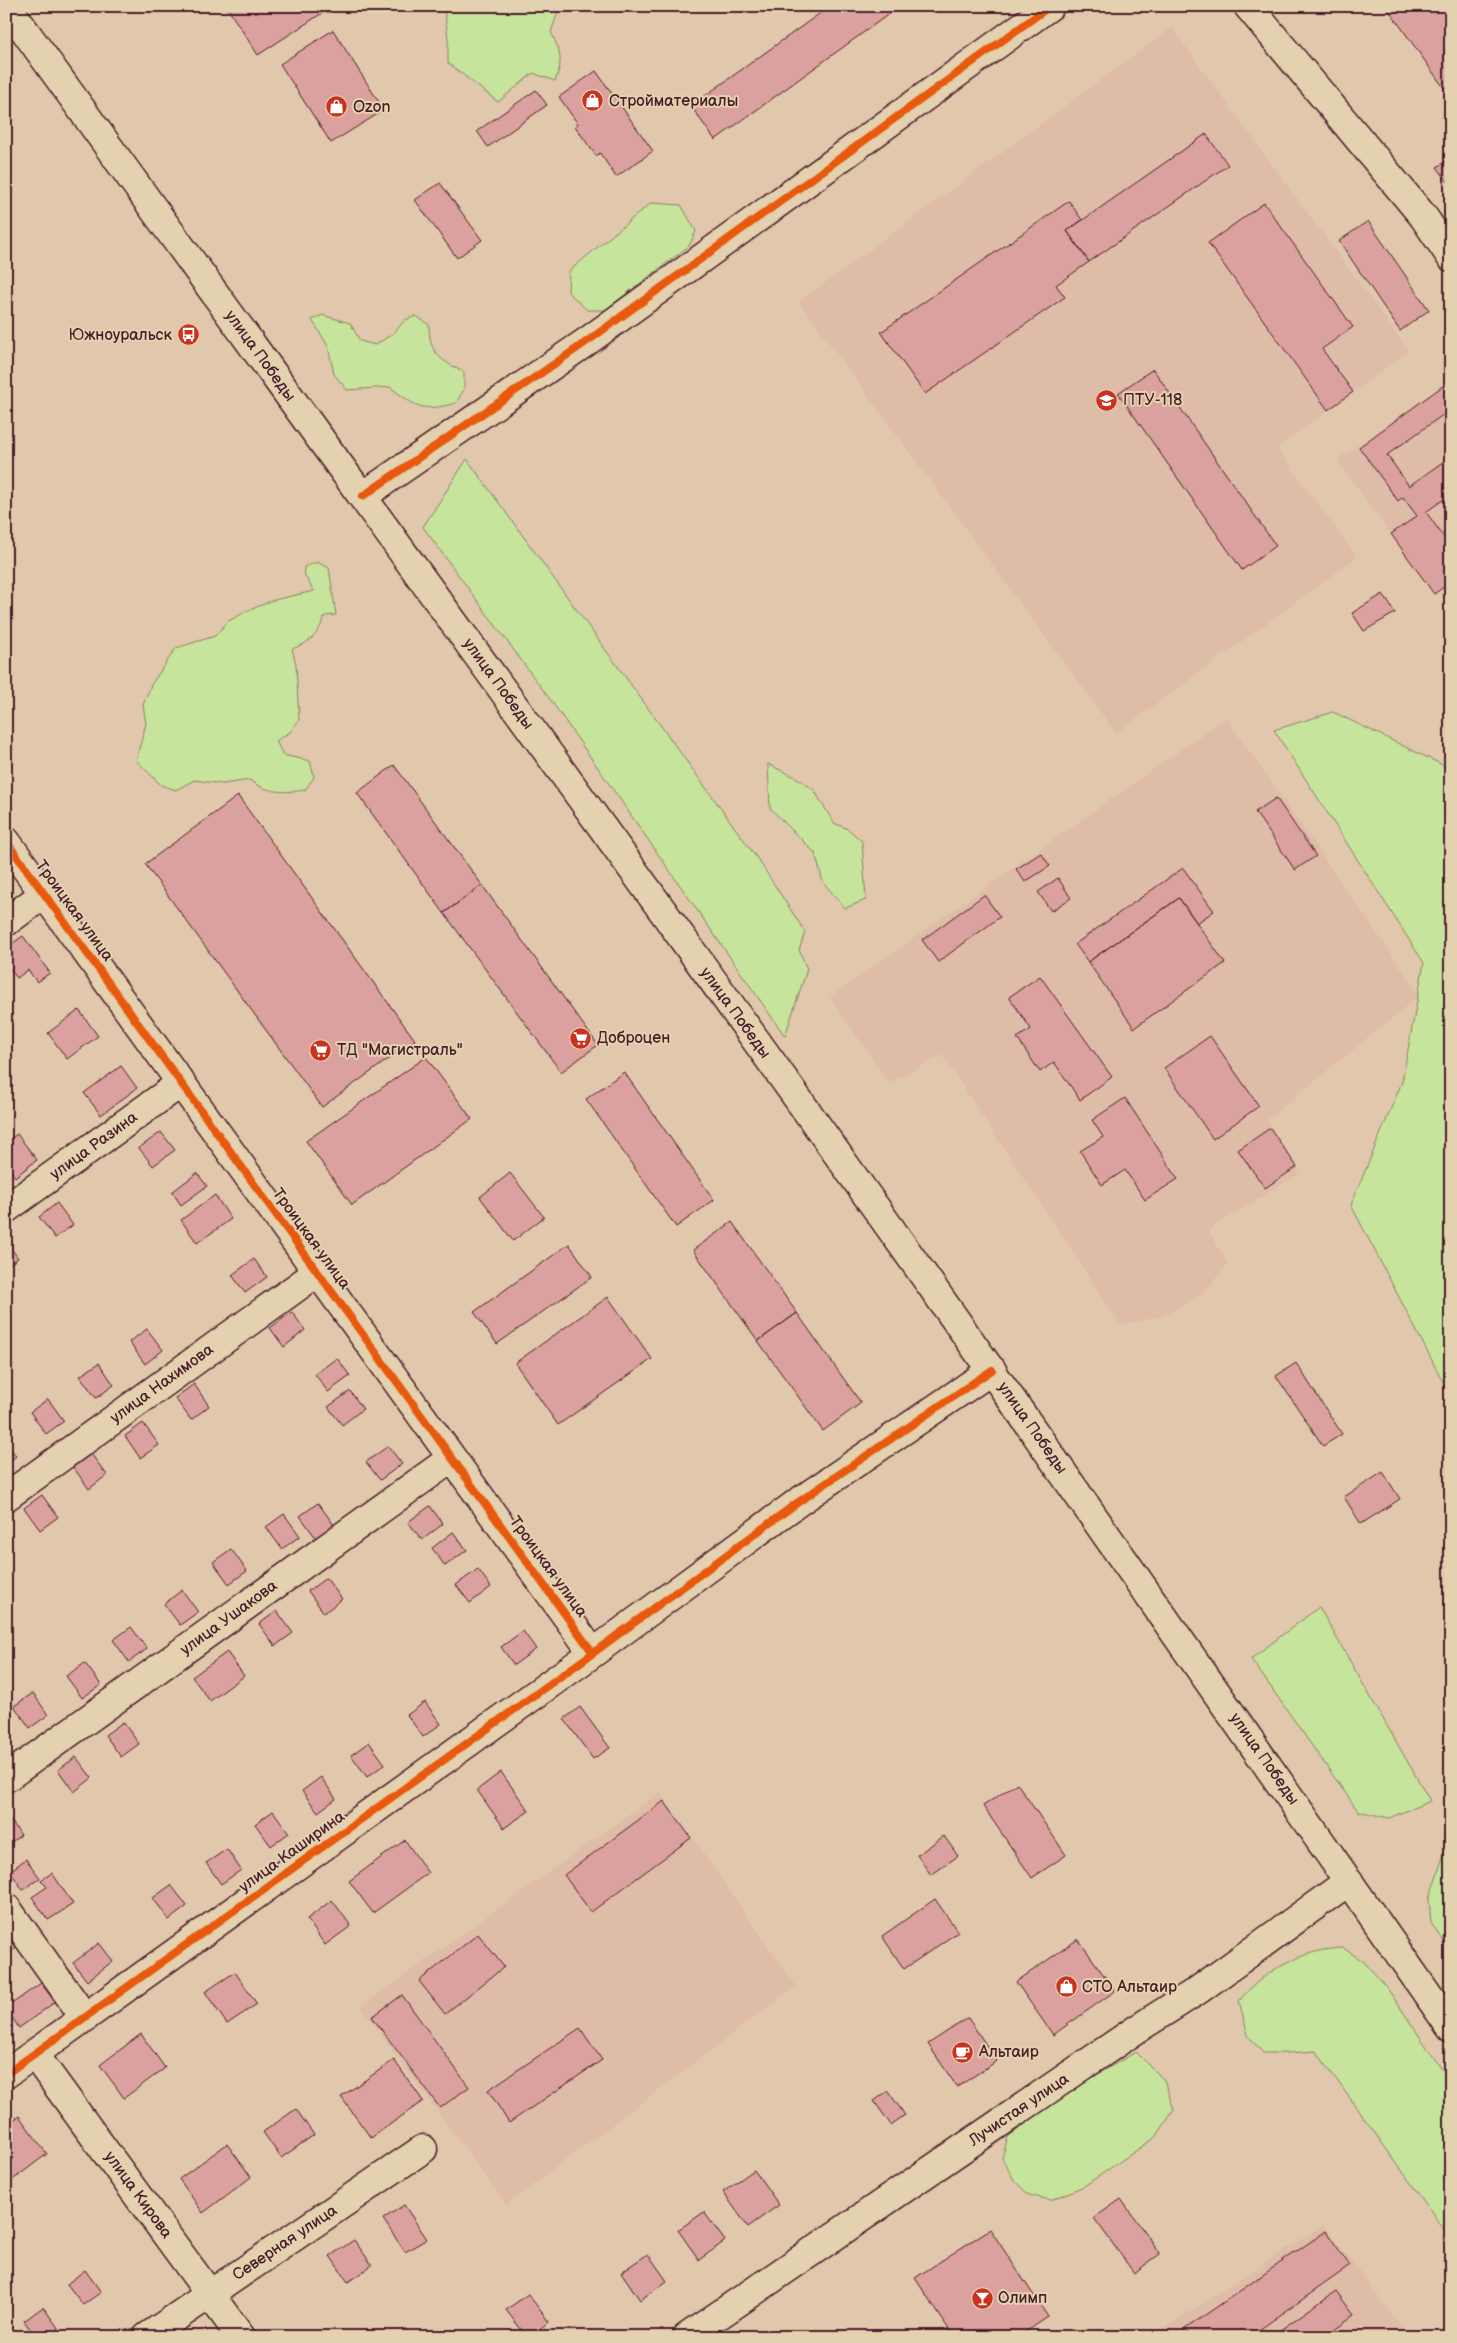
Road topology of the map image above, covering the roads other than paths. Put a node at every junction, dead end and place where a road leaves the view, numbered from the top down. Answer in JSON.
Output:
{"nodes":[{"id":1,"x":7,"y":6,"type":"edge"},
{"id":2,"x":1050,"y":6,"type":"edge"},
{"id":3,"x":1248,"y":6,"type":"edge"},
{"id":4,"x":1451,"y":257,"type":"edge"},
{"id":5,"x":363,"y":496,"type":"junction"},
{"id":6,"x":6,"y":841,"type":"edge"},
{"id":7,"x":44,"y":894,"type":"junction"},
{"id":8,"x":6,"y":922,"type":"edge"},
{"id":9,"x":181,"y":1083,"type":"junction"},
{"id":10,"x":6,"y":1209,"type":"edge"},
{"id":11,"x":318,"y":1272,"type":"junction"},
{"id":12,"x":992,"y":1370,"type":"junction"},
{"id":13,"x":452,"y":1458,"type":"junction"},
{"id":14,"x":6,"y":1497,"type":"edge"},
{"id":15,"x":593,"y":1653,"type":"junction"},
{"id":16,"x":6,"y":1778,"type":"edge"},
{"id":17,"x":1349,"y":1881,"type":"junction"},
{"id":18,"x":6,"y":1907,"type":"edge"},
{"id":19,"x":85,"y":2018,"type":"junction"},
{"id":20,"x":1451,"y":2028,"type":"edge"},
{"id":21,"x":34,"y":2054,"type":"junction"},
{"id":22,"x":6,"y":2074,"type":"edge"},
{"id":23,"x":423,"y":2148,"type":"dead end"},
{"id":24,"x":210,"y":2294,"type":"junction"},
{"id":25,"x":148,"y":2337,"type":"edge"},
{"id":26,"x":241,"y":2337,"type":"edge"},
{"id":27,"x":687,"y":2337,"type":"edge"}],
"edges":[{"from":1,"to":5,"type":"main road","name":"улица Победы"},
{"from":2,"to":5,"type":"main road"},
{"from":3,"to":4,"type":"main road"},
{"from":5,"to":12,"type":"main road","name":"улица Победы"},
{"from":6,"to":7,"type":"main road","name":"Троицкая улица"},
{"from":7,"to":8,"type":"main road"},
{"from":7,"to":9,"type":"main road","name":"Троицкая улица"},
{"from":9,"to":10,"type":"main road","name":"улица Разина"},
{"from":9,"to":11,"type":"main road","name":"Троицкая улица"},
{"from":11,"to":13,"type":"main road","name":"Троицкая улица"},
{"from":11,"to":14,"type":"main road","name":"улица Нахимова"},
{"from":12,"to":15,"type":"main road","name":"улица Каширина"},
{"from":12,"to":17,"type":"main road","name":"улица Победы"},
{"from":13,"to":15,"type":"main road","name":"Троицкая улица"},
{"from":13,"to":16,"type":"main road","name":"улица Ушакова"},
{"from":15,"to":19,"type":"main road","name":"улица Каширина"},
{"from":17,"to":20,"type":"main road","name":"улица Победы"},
{"from":17,"to":27,"type":"main road","name":"Лучистая улица"},
{"from":18,"to":19,"type":"main road"},
{"from":19,"to":21,"type":"main road","name":"улица Каширина"},
{"from":21,"to":22,"type":"main road","name":"улица Каширина"},
{"from":21,"to":24,"type":"main road","name":"улица Кирова"},
{"from":23,"to":24,"type":"main road","name":"Северная улица"},
{"from":24,"to":25,"type":"main road","name":"Северная улица"},
{"from":24,"to":26,"type":"main road","name":"улица Кирова"}]}
